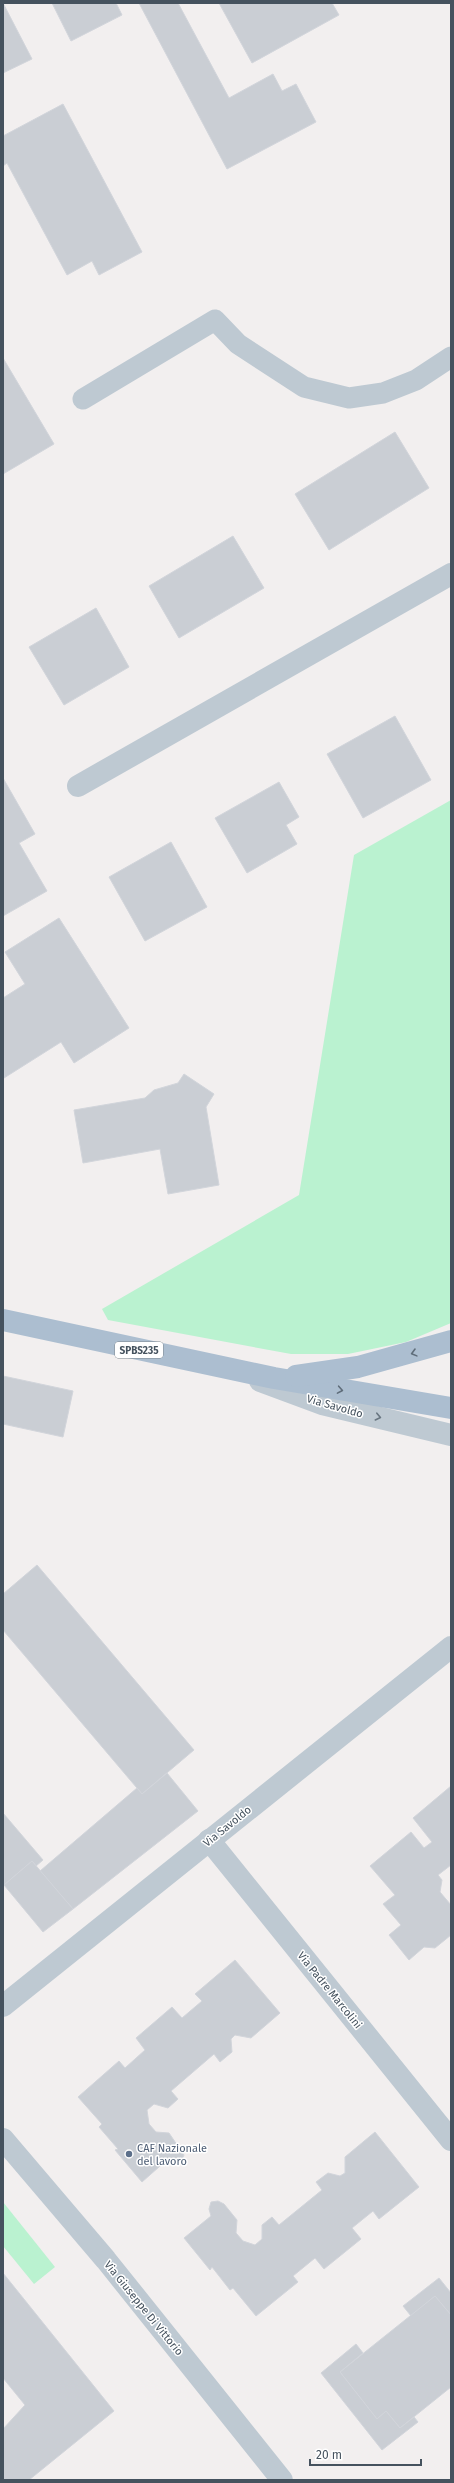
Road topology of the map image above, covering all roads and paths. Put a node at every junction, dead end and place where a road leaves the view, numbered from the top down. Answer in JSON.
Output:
{"nodes":[{"id":1,"x":451,"y":357,"type":"edge"},
{"id":2,"x":83,"y":399,"type":"dead end"},
{"id":3,"x":451,"y":574,"type":"edge"},
{"id":4,"x":78,"y":786,"type":"dead end"},
{"id":5,"x":3,"y":1320,"type":"edge"},
{"id":6,"x":451,"y":1340,"type":"edge"},
{"id":7,"x":221,"y":1367,"type":"junction"},
{"id":8,"x":274,"y":1378,"type":"junction"},
{"id":9,"x":451,"y":1408,"type":"edge"},
{"id":10,"x":451,"y":1435,"type":"edge"},
{"id":11,"x":451,"y":1647,"type":"edge"},
{"id":12,"x":209,"y":1840,"type":"junction"},
{"id":13,"x":3,"y":2006,"type":"edge"},
{"id":14,"x":3,"y":2139,"type":"edge"},
{"id":15,"x":451,"y":2140,"type":"edge"},
{"id":16,"x":277,"y":2478,"type":"edge"}],
"edges":[{"from":1,"to":2,"type":"lane"},
{"from":3,"to":4,"type":"street"},
{"from":5,"to":7,"type":"main road","number":"SPBS235"},
{"from":6,"to":8,"type":"main road","number":"SPBS235","one_way":true},
{"from":7,"to":8,"type":"main road","number":"SPBS235"},
{"from":7,"to":10,"type":"street","name":"Via Savoldo","one_way":true},
{"from":8,"to":9,"type":"main road","number":"SPBS235","one_way":true},
{"from":11,"to":12,"type":"street","name":"Via Savoldo"},
{"from":12,"to":13,"type":"street","name":"Via Savoldo"},
{"from":12,"to":15,"type":"street","name":"Via Padre Marcolini"},
{"from":14,"to":16,"type":"street","name":"Via Giuseppe Di Vittorio"}]}
